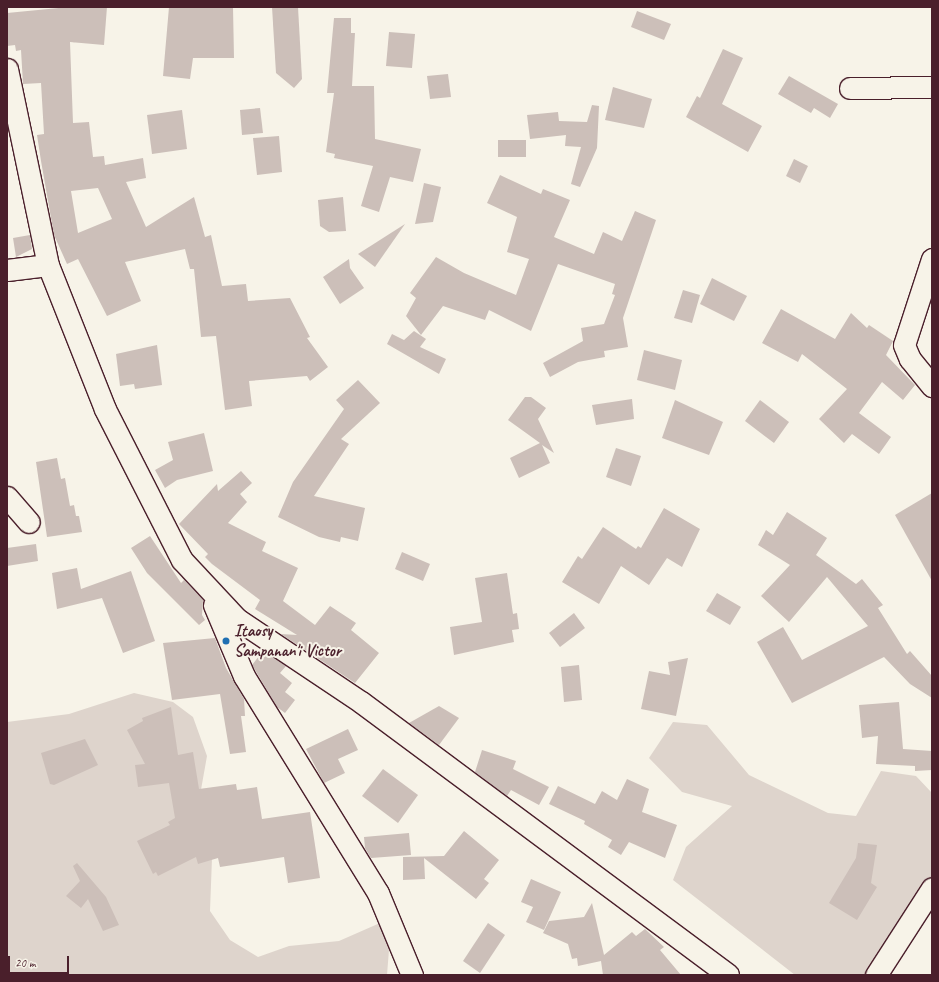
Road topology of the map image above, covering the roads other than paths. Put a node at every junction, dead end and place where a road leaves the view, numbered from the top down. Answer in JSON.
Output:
{"nodes":[{"id":1,"x":7,"y":69,"type":"edge"},
{"id":2,"x":932,"y":87,"type":"edge"},
{"id":3,"x":850,"y":88,"type":"dead end"},
{"id":4,"x":932,"y":259,"type":"edge"},
{"id":5,"x":48,"y":265,"type":"junction"},
{"id":6,"x":7,"y":270,"type":"edge"},
{"id":7,"x":932,"y":386,"type":"edge"},
{"id":8,"x":7,"y":497,"type":"edge"},
{"id":9,"x":29,"y":522,"type":"dead end"},
{"id":10,"x":182,"y":560,"type":"junction"},
{"id":11,"x":932,"y":888,"type":"edge"},
{"id":12,"x":412,"y":975,"type":"edge"},
{"id":13,"x":728,"y":975,"type":"edge"},
{"id":14,"x":876,"y":975,"type":"edge"}],
"edges":[{"from":1,"to":5,"type":"street"},
{"from":2,"to":3,"type":"street"},
{"from":4,"to":7,"type":"street"},
{"from":5,"to":6,"type":"street"},
{"from":5,"to":10,"type":"street"},
{"from":8,"to":9,"type":"street"},
{"from":10,"to":12,"type":"street"},
{"from":10,"to":13,"type":"street"},
{"from":11,"to":14,"type":"street"}]}
